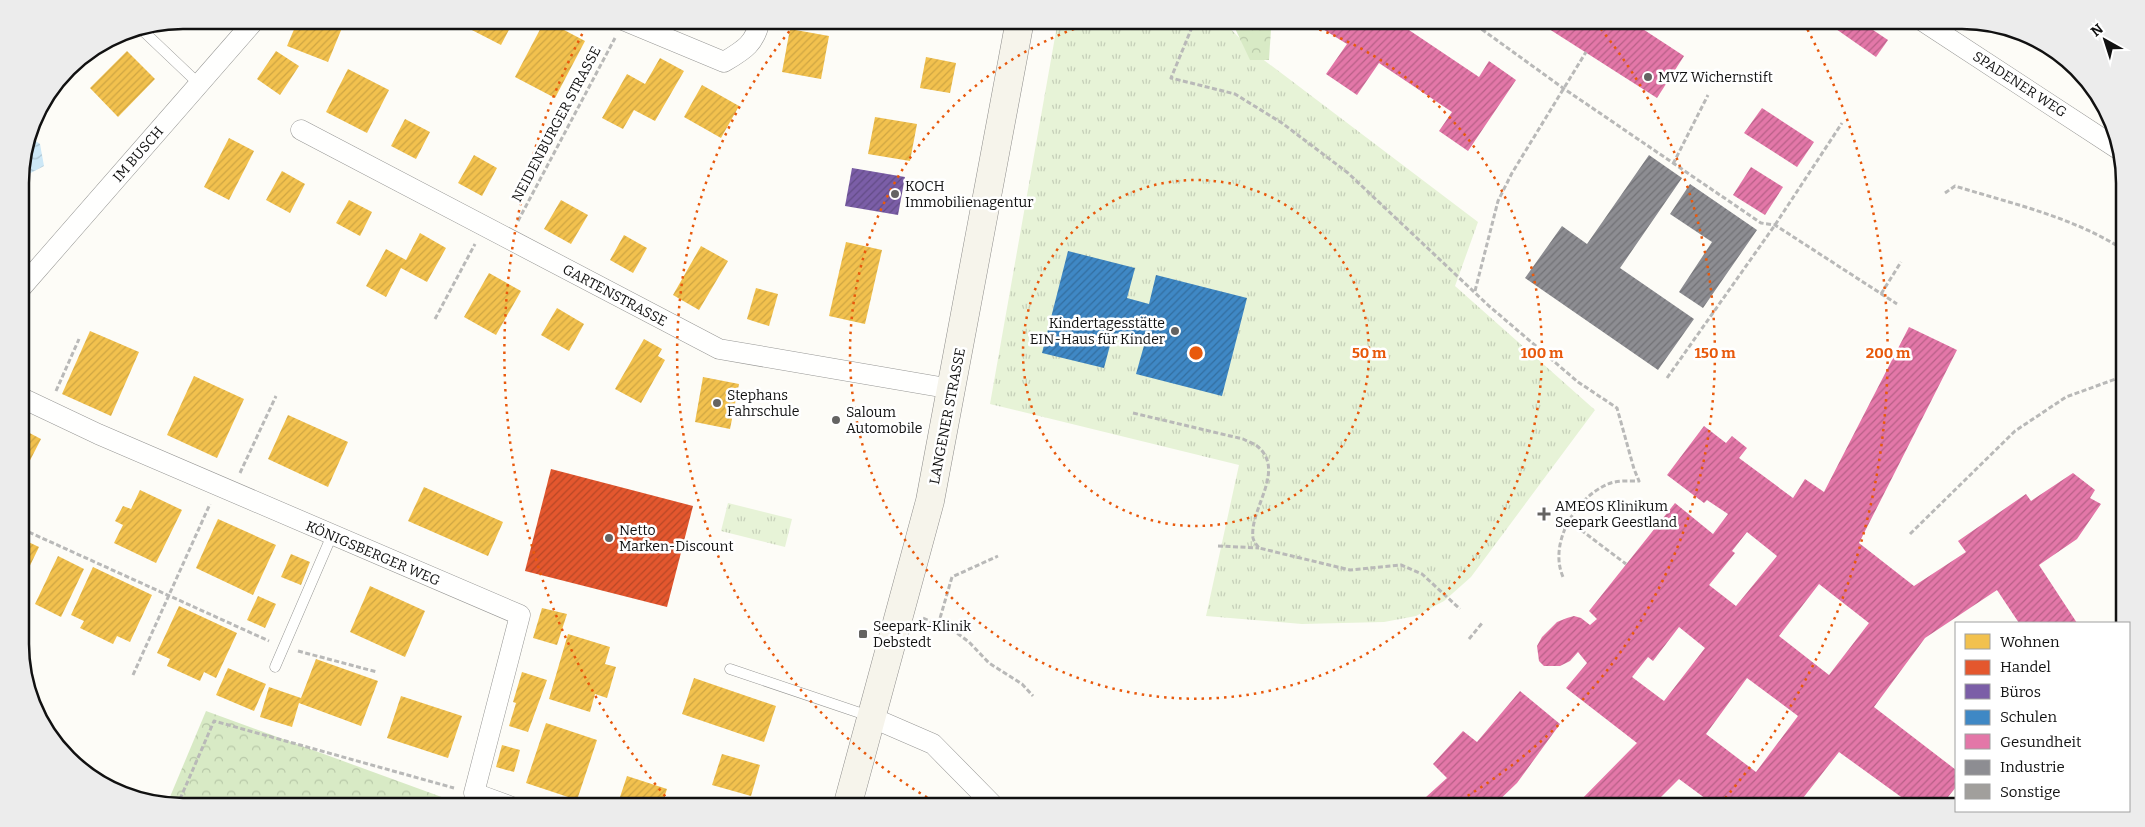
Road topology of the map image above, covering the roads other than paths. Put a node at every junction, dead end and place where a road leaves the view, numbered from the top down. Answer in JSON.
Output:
{"nodes":[{"id":1,"x":248,"y":29,"type":"edge"},
{"id":2,"x":645,"y":29,"type":"edge"},
{"id":3,"x":758,"y":29,"type":"edge"},
{"id":4,"x":1018,"y":29,"type":"edge"},
{"id":5,"x":1935,"y":29,"type":"edge"},
{"id":6,"x":146,"y":33,"type":"edge"},
{"id":7,"x":199,"y":84,"type":"junction"},
{"id":8,"x":301,"y":130,"type":"dead end"},
{"id":9,"x":2111,"y":145,"type":"edge"},
{"id":10,"x":29,"y":279,"type":"edge"},
{"id":11,"x":952,"y":389,"type":"junction"},
{"id":12,"x":29,"y":401,"type":"edge"},
{"id":13,"x":332,"y":535,"type":"junction"},
{"id":14,"x":275,"y":667,"type":"dead end"},
{"id":15,"x":730,"y":669,"type":"dead end"},
{"id":16,"x":873,"y":718,"type":"junction"},
{"id":17,"x":488,"y":798,"type":"edge"},
{"id":18,"x":850,"y":798,"type":"edge"},
{"id":19,"x":986,"y":798,"type":"edge"}],
"edges":[{"from":1,"to":7,"type":"street","name":"IM BUSCH"},
{"from":2,"to":3,"type":"street"},
{"from":4,"to":11,"type":"main road","name":"LANGENER STRASSE"},
{"from":5,"to":9,"type":"street","name":"SPADENER WEG"},
{"from":6,"to":7,"type":"lane"},
{"from":7,"to":10,"type":"street","name":"IM BUSCH"},
{"from":8,"to":11,"type":"street","name":"GARTENSTRASSE"},
{"from":11,"to":16,"type":"main road","name":"LANGENER STRASSE"},
{"from":12,"to":13,"type":"street","name":"KÖNIGSBERGER WEG"},
{"from":13,"to":14,"type":"lane"},
{"from":13,"to":17,"type":"street","name":"KÖNIGSBERGER WEG"},
{"from":15,"to":16,"type":"lane"},
{"from":16,"to":18,"type":"main road","name":"LANGENER STRASSE"},
{"from":16,"to":19,"type":"street"}]}
